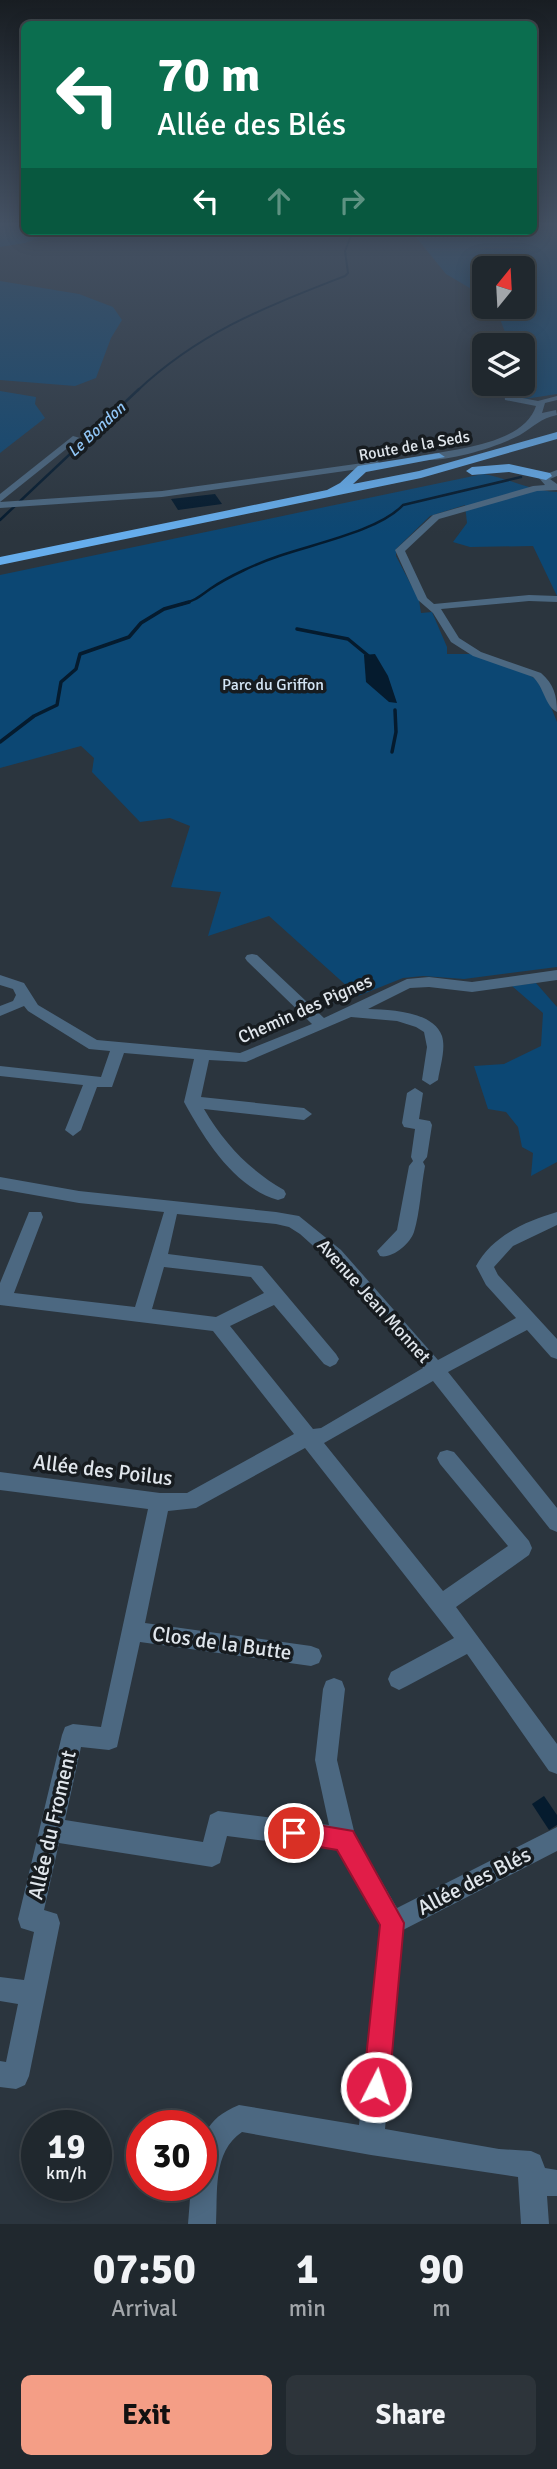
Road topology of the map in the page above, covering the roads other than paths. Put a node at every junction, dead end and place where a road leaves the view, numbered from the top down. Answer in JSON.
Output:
{"nodes":[{"id":1,"x":508,"y":396,"type":"edge"},
{"id":2,"x":557,"y":398,"type":"edge"},
{"id":3,"x":539,"y":406,"type":"junction"},
{"id":4,"x":557,"y":413,"type":"edge"},
{"id":5,"x":557,"y":435,"type":"edge"},
{"id":6,"x":76,"y":438,"type":"dead end"},
{"id":7,"x":452,"y":454,"type":"junction"},
{"id":8,"x":550,"y":466,"type":"edge"},
{"id":9,"x":334,"y":472,"type":"junction"},
{"id":10,"x":354,"y":475,"type":"junction"},
{"id":11,"x":557,"y":487,"type":"edge"},
{"id":12,"x":2,"y":503,"type":"edge"},
{"id":13,"x":149,"y":534,"type":"junction"},
{"id":14,"x":0,"y":561,"type":"edge"},
{"id":15,"x":0,"y":569,"type":"edge"},
{"id":16,"x":557,"y":599,"type":"edge"},
{"id":17,"x":432,"y":607,"type":"junction"},
{"id":18,"x":557,"y":675,"type":"edge"},
{"id":19,"x":544,"y":681,"type":"junction"},
{"id":20,"x":557,"y":709,"type":"edge"},
{"id":21,"x":251,"y":958,"type":"dead end"},
{"id":22,"x":557,"y":975,"type":"edge"},
{"id":23,"x":0,"y":980,"type":"edge"},
{"id":24,"x":23,"y":995,"type":"junction"},
{"id":25,"x":33,"y":1008,"type":"junction"},
{"id":26,"x":5,"y":1012,"type":"edge"},
{"id":27,"x":348,"y":1012,"type":"junction"},
{"id":28,"x":323,"y":1026,"type":"junction"},
{"id":29,"x":118,"y":1049,"type":"junction"},
{"id":30,"x":202,"y":1057,"type":"junction"},
{"id":31,"x":0,"y":1071,"type":"edge"},
{"id":32,"x":430,"y":1080,"type":"dead end"},
{"id":33,"x":92,"y":1081,"type":"junction"},
{"id":34,"x":415,"y":1093,"type":"dead end"},
{"id":35,"x":192,"y":1102,"type":"junction"},
{"id":36,"x":304,"y":1114,"type":"dead end"},
{"id":37,"x":73,"y":1130,"type":"dead end"},
{"id":38,"x":0,"y":1183,"type":"edge"},
{"id":39,"x":0,"y":1191,"type":"edge"},
{"id":40,"x":278,"y":1194,"type":"dead end"},
{"id":41,"x":79,"y":1197,"type":"junction"},
{"id":42,"x":170,"y":1216,"type":"dead end"},
{"id":43,"x":34,"y":1217,"type":"dead end"},
{"id":44,"x":557,"y":1218,"type":"edge"},
{"id":45,"x":386,"y":1251,"type":"dead end"},
{"id":46,"x":158,"y":1260,"type":"junction"},
{"id":47,"x":276,"y":1294,"type":"junction"},
{"id":48,"x":2,"y":1298,"type":"edge"},
{"id":49,"x":142,"y":1314,"type":"junction"},
{"id":50,"x":529,"y":1320,"type":"junction"},
{"id":51,"x":218,"y":1324,"type":"junction"},
{"id":52,"x":557,"y":1352,"type":"edge"},
{"id":53,"x":330,"y":1359,"type":"dead end"},
{"id":54,"x":435,"y":1370,"type":"junction"},
{"id":55,"x":310,"y":1439,"type":"junction"},
{"id":56,"x":447,"y":1458,"type":"dead end"},
{"id":57,"x":0,"y":1481,"type":"edge"},
{"id":58,"x":160,"y":1502,"type":"junction"},
{"id":59,"x":557,"y":1523,"type":"edge"},
{"id":60,"x":441,"y":1605,"type":"junction"},
{"id":61,"x":132,"y":1631,"type":"junction"},
{"id":62,"x":470,"y":1641,"type":"junction"},
{"id":63,"x":311,"y":1656,"type":"dead end"},
{"id":64,"x":399,"y":1679,"type":"dead end"},
{"id":65,"x":334,"y":1689,"type":"dead end"},
{"id":66,"x":557,"y":1763,"type":"edge"},
{"id":67,"x":51,"y":1830,"type":"junction"},
{"id":68,"x":344,"y":1839,"type":"junction"},
{"id":69,"x":557,"y":1839,"type":"edge"},
{"id":70,"x":392,"y":1923,"type":"junction"},
{"id":71,"x":0,"y":1989,"type":"edge"},
{"id":72,"x":32,"y":1994,"type":"junction"},
{"id":73,"x":0,"y":2074,"type":"edge"},
{"id":74,"x":371,"y":2142,"type":"junction"},
{"id":75,"x":545,"y":2182,"type":"edge"},
{"id":76,"x":202,"y":2224,"type":"edge"},
{"id":77,"x":535,"y":2224,"type":"edge"}],
"edges":[{"from":1,"to":3,"type":"street"},
{"from":2,"to":3,"type":"street"},
{"from":3,"to":4,"type":"street"},
{"from":3,"to":7,"type":"street","name":"Route de la Seds"},
{"from":4,"to":10,"type":"street","name":"Route de la Seds"},
{"from":5,"to":13,"type":"highway"},
{"from":6,"to":12,"type":"street"},
{"from":7,"to":9,"type":"street","name":"Route de la Seds"},
{"from":7,"to":10,"type":"highway"},
{"from":8,"to":11,"type":"street"},
{"from":8,"to":13,"type":"highway"},
{"from":8,"to":13,"type":"highway"},
{"from":8,"to":17,"type":"street"},
{"from":9,"to":10,"type":"highway"},
{"from":9,"to":12,"type":"street","name":"Route de la Seds"},
{"from":10,"to":13,"type":"highway"},
{"from":13,"to":14,"type":"highway"},
{"from":13,"to":15,"type":"highway"},
{"from":16,"to":17,"type":"street"},
{"from":17,"to":19,"type":"street"},
{"from":18,"to":19,"type":"street"},
{"from":19,"to":20,"type":"street"},
{"from":21,"to":28,"type":"street"},
{"from":22,"to":27,"type":"street","name":"Chemin des Pignes"},
{"from":23,"to":24,"type":"street","name":"Chemin des Pignes"},
{"from":24,"to":25,"type":"street","name":"Chemin des Pignes"},
{"from":24,"to":26,"type":"street"},
{"from":25,"to":26,"type":"street"},
{"from":25,"to":29,"type":"street","name":"Chemin des Pignes"},
{"from":27,"to":28,"type":"street","name":"Chemin des Pignes"},
{"from":27,"to":32,"type":"street"},
{"from":28,"to":30,"type":"street","name":"Chemin des Pignes"},
{"from":29,"to":30,"type":"street","name":"Chemin des Pignes"},
{"from":29,"to":33,"type":"street"},
{"from":30,"to":35,"type":"street"},
{"from":31,"to":33,"type":"street"},
{"from":33,"to":37,"type":"street"},
{"from":34,"to":45,"type":"street"},
{"from":35,"to":36,"type":"street"},
{"from":35,"to":40,"type":"street"},
{"from":38,"to":41,"type":"street","name":"Avenue Jean Monnet"},
{"from":39,"to":41,"type":"street","name":"Avenue Jean Monnet"},
{"from":41,"to":54,"type":"street","name":"Avenue Jean Monnet"},
{"from":42,"to":46,"type":"street"},
{"from":43,"to":48,"type":"street"},
{"from":44,"to":50,"type":"street"},
{"from":46,"to":47,"type":"street"},
{"from":46,"to":49,"type":"street"},
{"from":47,"to":51,"type":"street"},
{"from":47,"to":53,"type":"street"},
{"from":48,"to":49,"type":"street"},
{"from":49,"to":51,"type":"street"},
{"from":50,"to":52,"type":"street"},
{"from":50,"to":54,"type":"street","name":"Allée des Poilus"},
{"from":51,"to":55,"type":"street"},
{"from":54,"to":55,"type":"street","name":"Allée des Poilus"},
{"from":54,"to":59,"type":"street","name":"Avenue Jean Monnet"},
{"from":55,"to":58,"type":"street","name":"Allée des Poilus"},
{"from":55,"to":60,"type":"street"},
{"from":56,"to":60,"type":"street"},
{"from":57,"to":58,"type":"street","name":"Allée des Poilus"},
{"from":58,"to":61,"type":"street","name":"Allée du Froment"},
{"from":60,"to":62,"type":"street"},
{"from":61,"to":63,"type":"street","name":"Clos de la Butte"},
{"from":61,"to":67,"type":"street","name":"Allée du Froment"},
{"from":62,"to":64,"type":"street"},
{"from":62,"to":66,"type":"street"},
{"from":65,"to":68,"type":"street"},
{"from":67,"to":68,"type":"street"},
{"from":67,"to":72,"type":"street","name":"Allée du Froment"},
{"from":68,"to":70,"type":"street"},
{"from":69,"to":70,"type":"street","name":"Allée des Blés"},
{"from":70,"to":74,"type":"street"},
{"from":71,"to":72,"type":"street"},
{"from":72,"to":73,"type":"street","name":"Allée du Froment"},
{"from":74,"to":75,"type":"street"},
{"from":74,"to":76,"type":"street"},
{"from":75,"to":77,"type":"street"}]}
